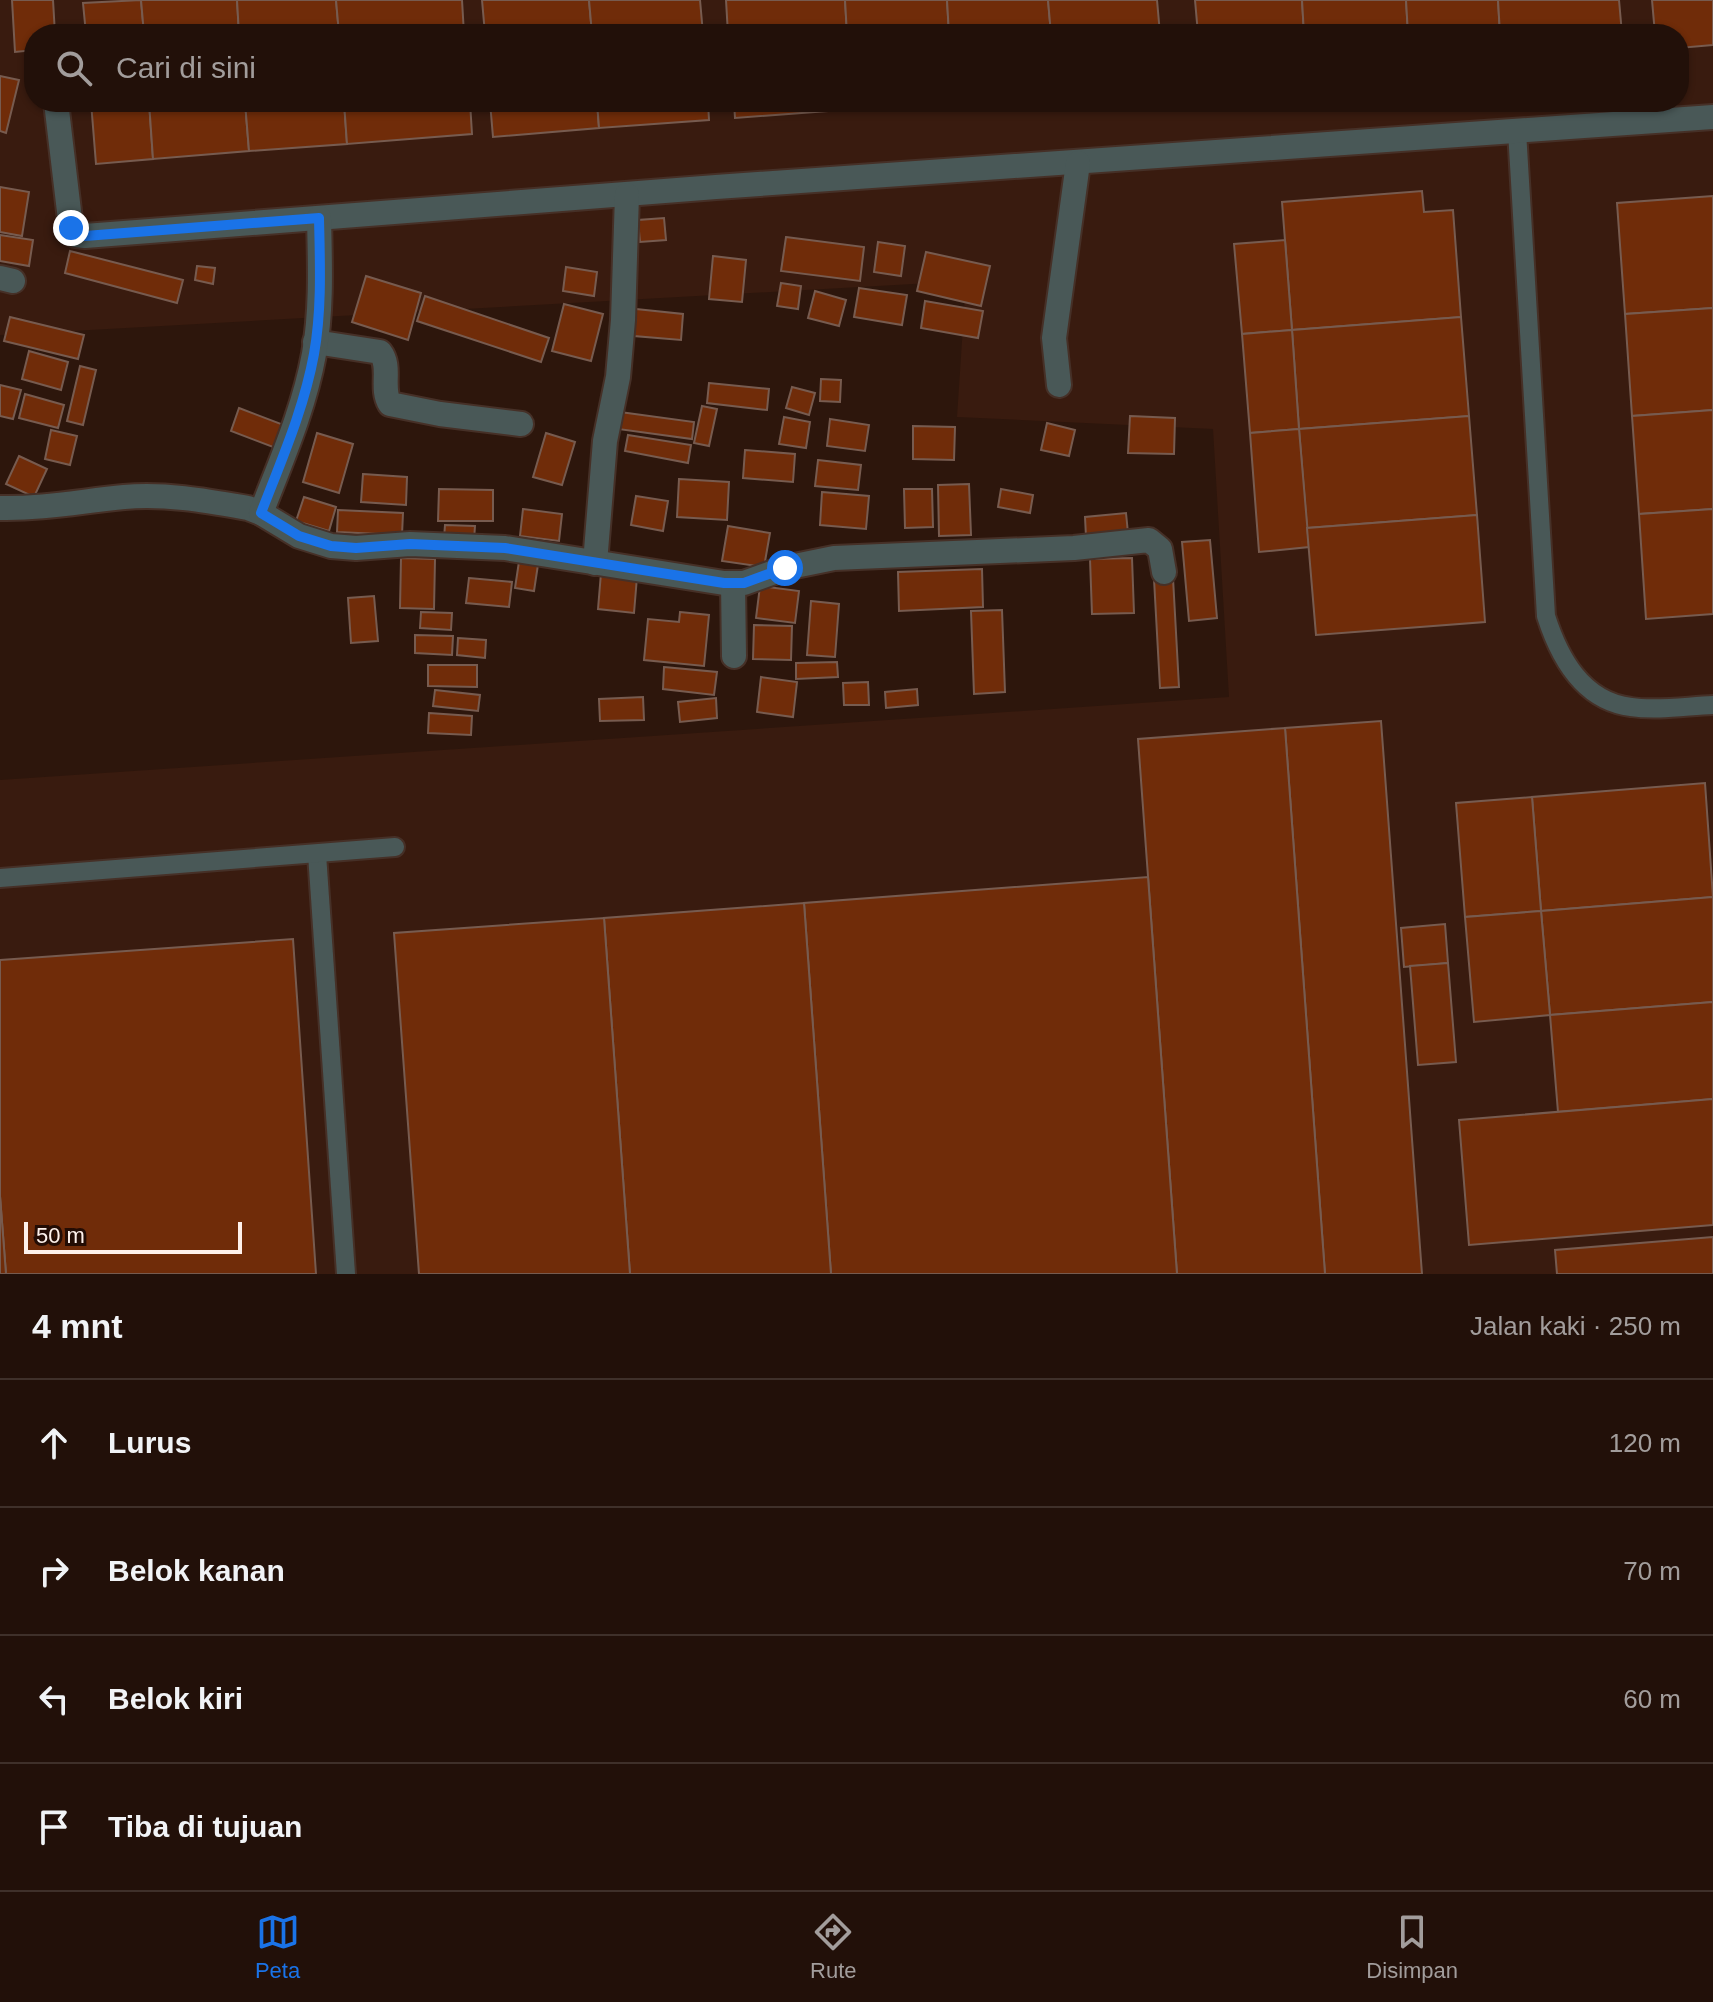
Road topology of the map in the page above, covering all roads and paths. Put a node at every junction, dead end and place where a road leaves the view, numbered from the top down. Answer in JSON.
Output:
{"nodes":[{"id":1,"x":57,"y":112,"type":"edge"},
{"id":2,"x":1713,"y":117,"type":"edge"},
{"id":3,"x":1517,"y":131,"type":"junction"},
{"id":4,"x":1078,"y":163,"type":"junction"},
{"id":5,"x":627,"y":195,"type":"junction"},
{"id":6,"x":319,"y":218,"type":"junction"},
{"id":7,"x":315,"y":342,"type":"junction"},
{"id":8,"x":1059,"y":385,"type":"dead end"},
{"id":9,"x":521,"y":424,"type":"dead end"},
{"id":10,"x":0,"y":508,"type":"edge"},
{"id":11,"x":261,"y":513,"type":"junction"},
{"id":12,"x":595,"y":563,"type":"junction"},
{"id":13,"x":1164,"y":572,"type":"dead end"},
{"id":14,"x":733,"y":583,"type":"junction"},
{"id":15,"x":734,"y":656,"type":"dead end"},
{"id":16,"x":1713,"y":705,"type":"edge"},
{"id":17,"x":395,"y":847,"type":"dead end"},
{"id":18,"x":317,"y":854,"type":"junction"},
{"id":19,"x":0,"y":878,"type":"edge"},
{"id":20,"x":346,"y":1274,"type":"edge"}],
"edges":[{"from":1,"to":6,"type":"street"},
{"from":2,"to":3,"type":"street"},
{"from":3,"to":4,"type":"street"},
{"from":3,"to":16,"type":"lane"},
{"from":4,"to":5,"type":"street"},
{"from":4,"to":8,"type":"street"},
{"from":5,"to":6,"type":"street"},
{"from":5,"to":12,"type":"street"},
{"from":6,"to":7,"type":"street"},
{"from":7,"to":9,"type":"street"},
{"from":7,"to":11,"type":"street"},
{"from":10,"to":11,"type":"street"},
{"from":11,"to":12,"type":"street"},
{"from":12,"to":14,"type":"street"},
{"from":13,"to":14,"type":"street"},
{"from":14,"to":15,"type":"street"},
{"from":17,"to":18,"type":"lane"},
{"from":18,"to":19,"type":"lane"},
{"from":18,"to":20,"type":"lane"}]}
